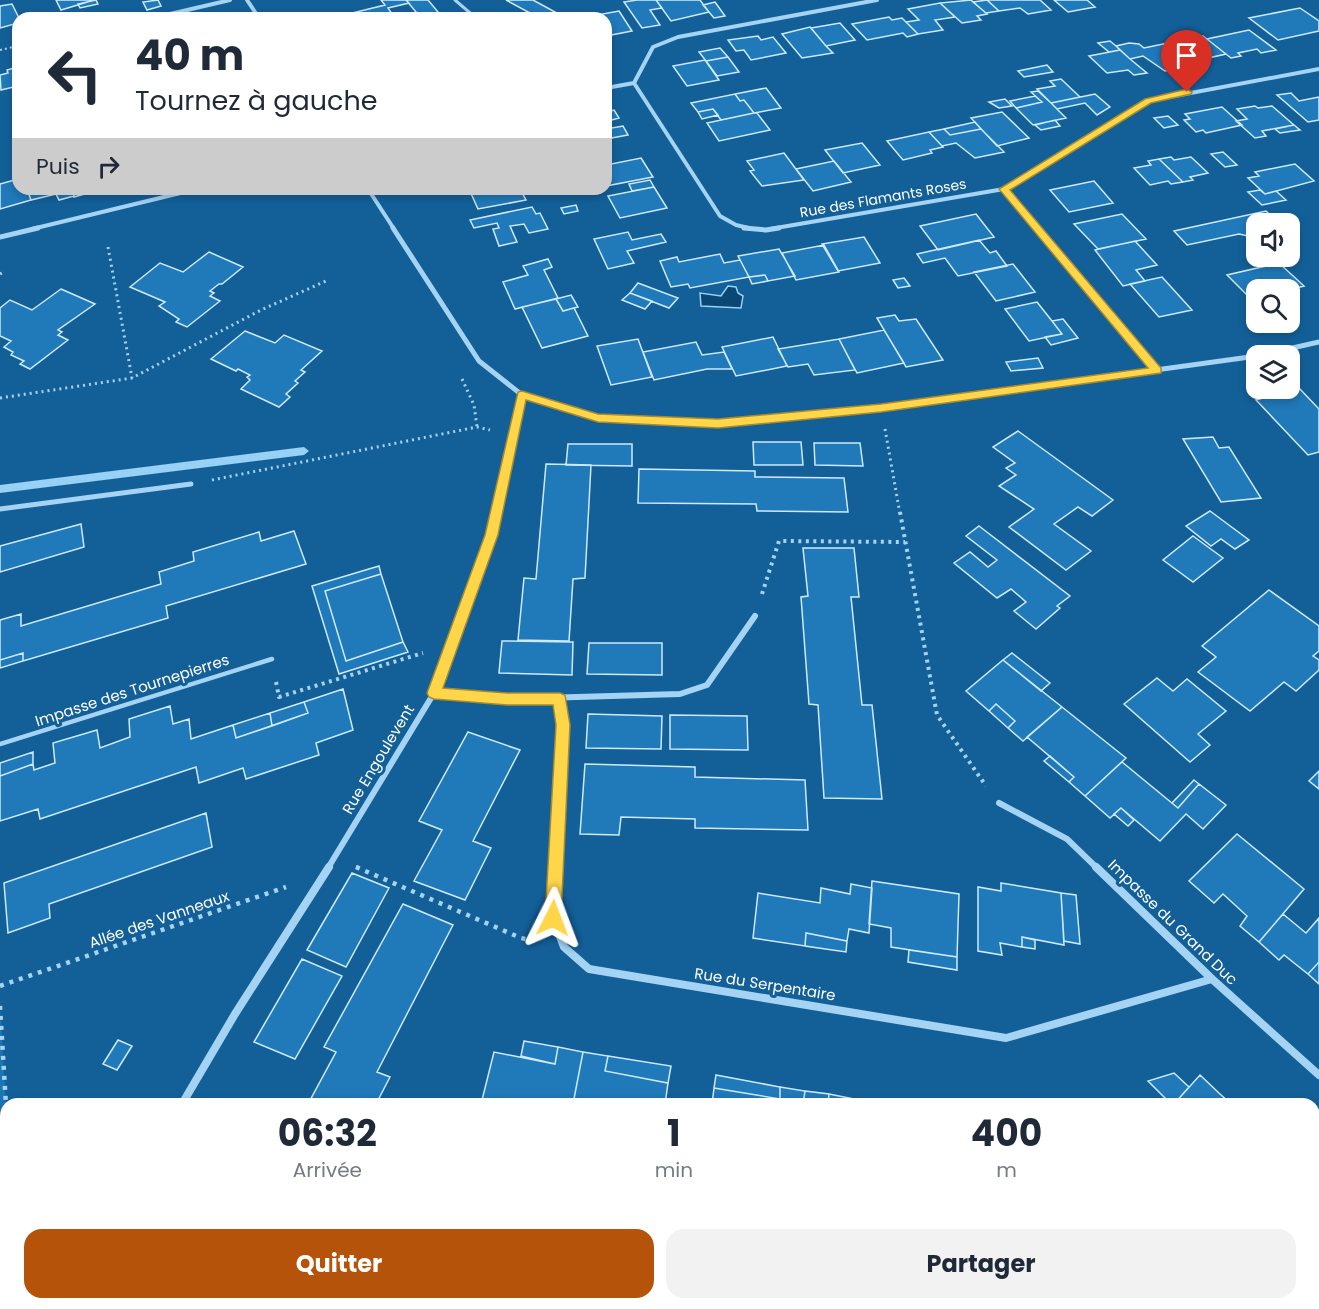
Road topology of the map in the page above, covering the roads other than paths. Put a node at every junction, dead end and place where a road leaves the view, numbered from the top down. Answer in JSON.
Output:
{"nodes":[{"id":1,"x":231,"y":0,"type":"edge"},
{"id":2,"x":455,"y":0,"type":"edge"},
{"id":3,"x":877,"y":0,"type":"edge"},
{"id":4,"x":179,"y":12,"type":"edge"},
{"id":5,"x":469,"y":12,"type":"edge"},
{"id":6,"x":1319,"y":69,"type":"edge"},
{"id":7,"x":634,"y":83,"type":"junction"},
{"id":8,"x":612,"y":87,"type":"edge"},
{"id":9,"x":1004,"y":189,"type":"junction"},
{"id":10,"x":172,"y":195,"type":"edge"},
{"id":11,"x":373,"y":195,"type":"edge"},
{"id":12,"x":0,"y":237,"type":"edge"},
{"id":13,"x":1319,"y":342,"type":"edge"},
{"id":14,"x":1300,"y":346,"type":"edge"},
{"id":15,"x":1246,"y":358,"type":"edge"},
{"id":16,"x":1157,"y":370,"type":"junction"},
{"id":17,"x":522,"y":395,"type":"junction"},
{"id":18,"x":191,"y":484,"type":"road end"},
{"id":19,"x":0,"y":509,"type":"edge"},
{"id":20,"x":755,"y":616,"type":"road end"},
{"id":21,"x":272,"y":659,"type":"road end"},
{"id":22,"x":434,"y":693,"type":"junction"},
{"id":23,"x":560,"y":699,"type":"junction"},
{"id":24,"x":0,"y":744,"type":"edge"},
{"id":25,"x":999,"y":803,"type":"road end"},
{"id":26,"x":1212,"y":979,"type":"junction"},
{"id":27,"x":1319,"y":1075,"type":"edge"},
{"id":28,"x":186,"y":1098,"type":"edge"}],
"edges":[{"from":1,"to":4,"type":"street"},
{"from":2,"to":5,"type":"lane"},
{"from":3,"to":7,"type":"street"},
{"from":6,"to":9,"type":"street"},
{"from":7,"to":8,"type":"street"},
{"from":7,"to":9,"type":"street","name":"Rue des Flamants Roses"},
{"from":9,"to":16,"type":"street"},
{"from":10,"to":12,"type":"street"},
{"from":11,"to":17,"type":"street"},
{"from":13,"to":14,"type":"street"},
{"from":15,"to":16,"type":"street"},
{"from":16,"to":17,"type":"street"},
{"from":17,"to":22,"type":"street","name":"Rue Engoulevent"},
{"from":18,"to":19,"type":"street"},
{"from":20,"to":23,"type":"street"},
{"from":21,"to":24,"type":"lane","name":"Impasse des Tournepierres"},
{"from":22,"to":23,"type":"street"},
{"from":22,"to":28,"type":"street","name":"Rue Engoulevent"},
{"from":23,"to":26,"type":"street","name":"Rue du Serpentaire"},
{"from":25,"to":26,"type":"street","name":"Impasse du Grand Duc"},
{"from":26,"to":27,"type":"street","name":"Impasse du Grand Duc"}]}
